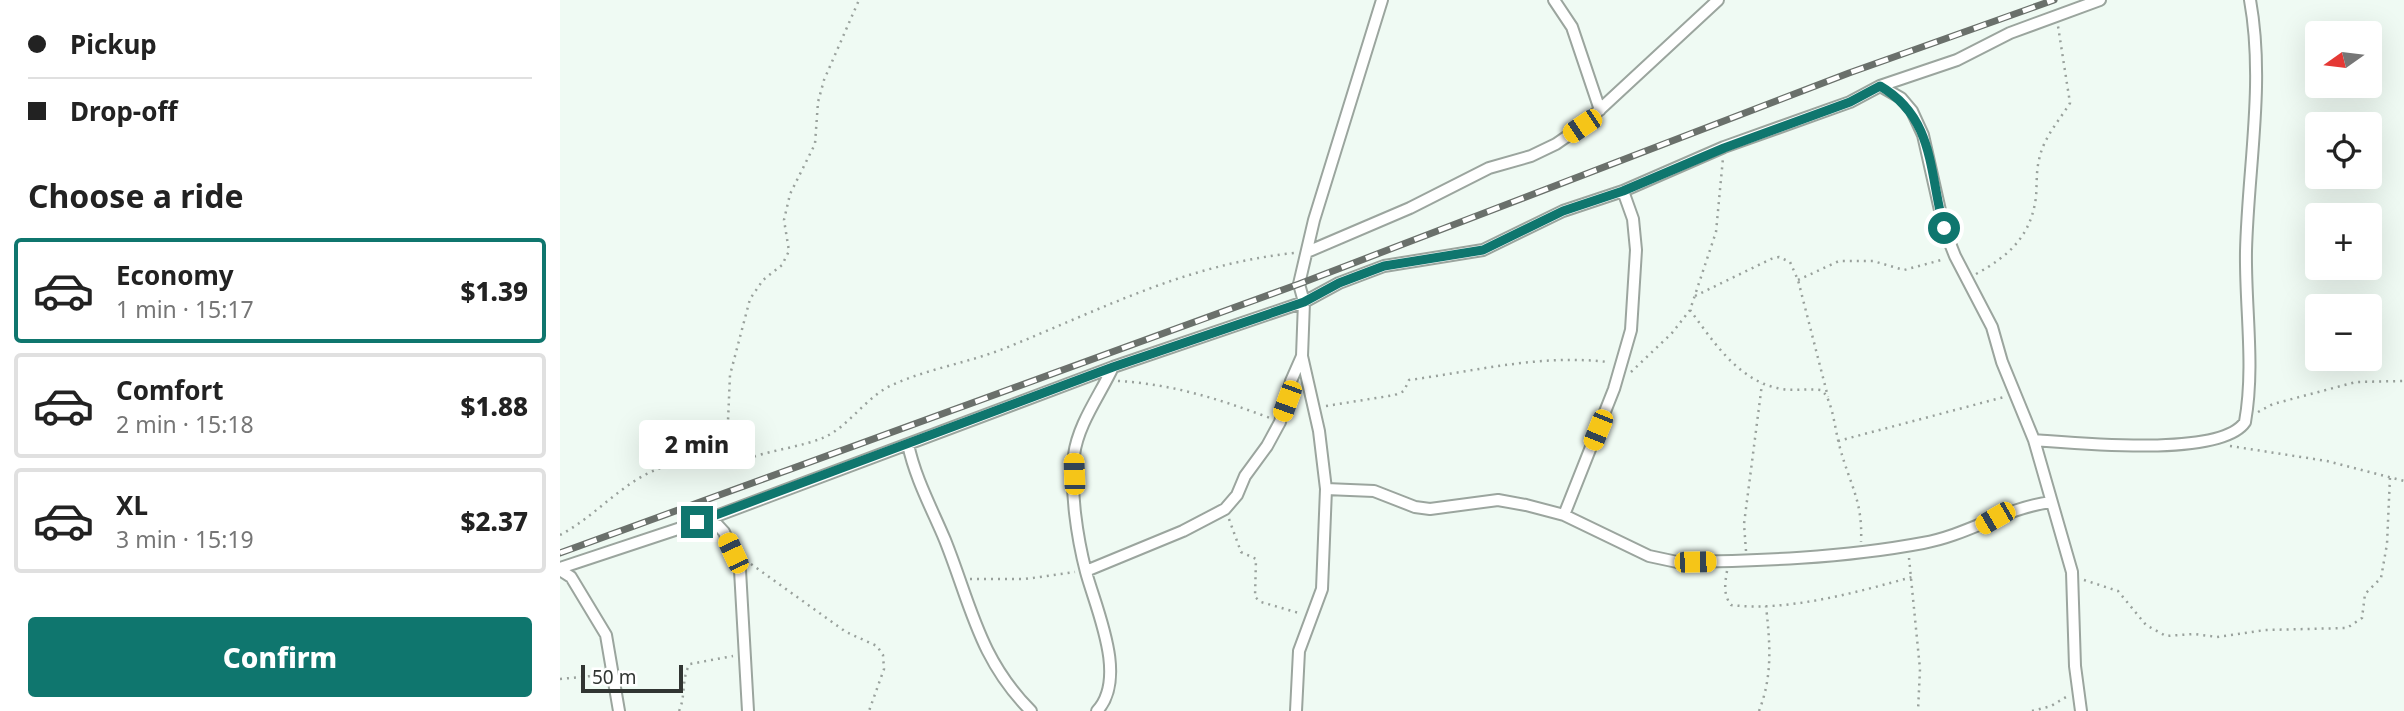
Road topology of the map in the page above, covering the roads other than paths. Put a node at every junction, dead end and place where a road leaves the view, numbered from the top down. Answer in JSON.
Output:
{"nodes":[{"id":1,"x":1382,"y":0,"type":"edge"},
{"id":2,"x":1553,"y":0,"type":"edge"},
{"id":3,"x":1718,"y":0,"type":"edge"},
{"id":4,"x":2100,"y":0,"type":"edge"},
{"id":5,"x":2250,"y":0,"type":"edge"},
{"id":6,"x":1880,"y":86,"type":"junction"},
{"id":7,"x":1600,"y":110,"type":"junction"},
{"id":8,"x":1623,"y":191,"type":"junction"},
{"id":9,"x":1307,"y":252,"type":"junction"},
{"id":10,"x":1304,"y":302,"type":"junction"},
{"id":11,"x":1302,"y":356,"type":"junction"},
{"id":12,"x":1113,"y":367,"type":"junction"},
{"id":13,"x":2034,"y":440,"type":"junction"},
{"id":14,"x":908,"y":444,"type":"junction"},
{"id":15,"x":1326,"y":489,"type":"junction"},
{"id":16,"x":2050,"y":502,"type":"junction"},
{"id":17,"x":1564,"y":516,"type":"junction"},
{"id":18,"x":711,"y":518,"type":"junction"},
{"id":19,"x":560,"y":569,"type":"edge"},
{"id":20,"x":1086,"y":571,"type":"junction"},
{"id":21,"x":619,"y":711,"type":"edge"},
{"id":22,"x":748,"y":711,"type":"edge"},
{"id":23,"x":1031,"y":711,"type":"edge"},
{"id":24,"x":1097,"y":711,"type":"edge"},
{"id":25,"x":1296,"y":711,"type":"edge"},
{"id":26,"x":2081,"y":711,"type":"edge"}],
"edges":[{"from":1,"to":9,"type":"street"},
{"from":2,"to":7,"type":"street"},
{"from":3,"to":7,"type":"street"},
{"from":4,"to":6,"type":"street"},
{"from":5,"to":13,"type":"street"},
{"from":6,"to":8,"type":"street"},
{"from":6,"to":13,"type":"street"},
{"from":7,"to":9,"type":"street"},
{"from":8,"to":10,"type":"street"},
{"from":8,"to":17,"type":"street"},
{"from":9,"to":10,"type":"street"},
{"from":10,"to":11,"type":"street"},
{"from":10,"to":12,"type":"street"},
{"from":11,"to":15,"type":"street"},
{"from":11,"to":20,"type":"street"},
{"from":12,"to":14,"type":"street"},
{"from":12,"to":20,"type":"street"},
{"from":13,"to":16,"type":"street"},
{"from":14,"to":18,"type":"street"},
{"from":14,"to":23,"type":"street"},
{"from":15,"to":17,"type":"street"},
{"from":15,"to":25,"type":"street"},
{"from":16,"to":17,"type":"street"},
{"from":16,"to":26,"type":"street"},
{"from":18,"to":19,"type":"street"},
{"from":18,"to":22,"type":"street"},
{"from":19,"to":21,"type":"street"},
{"from":20,"to":24,"type":"street"}]}
